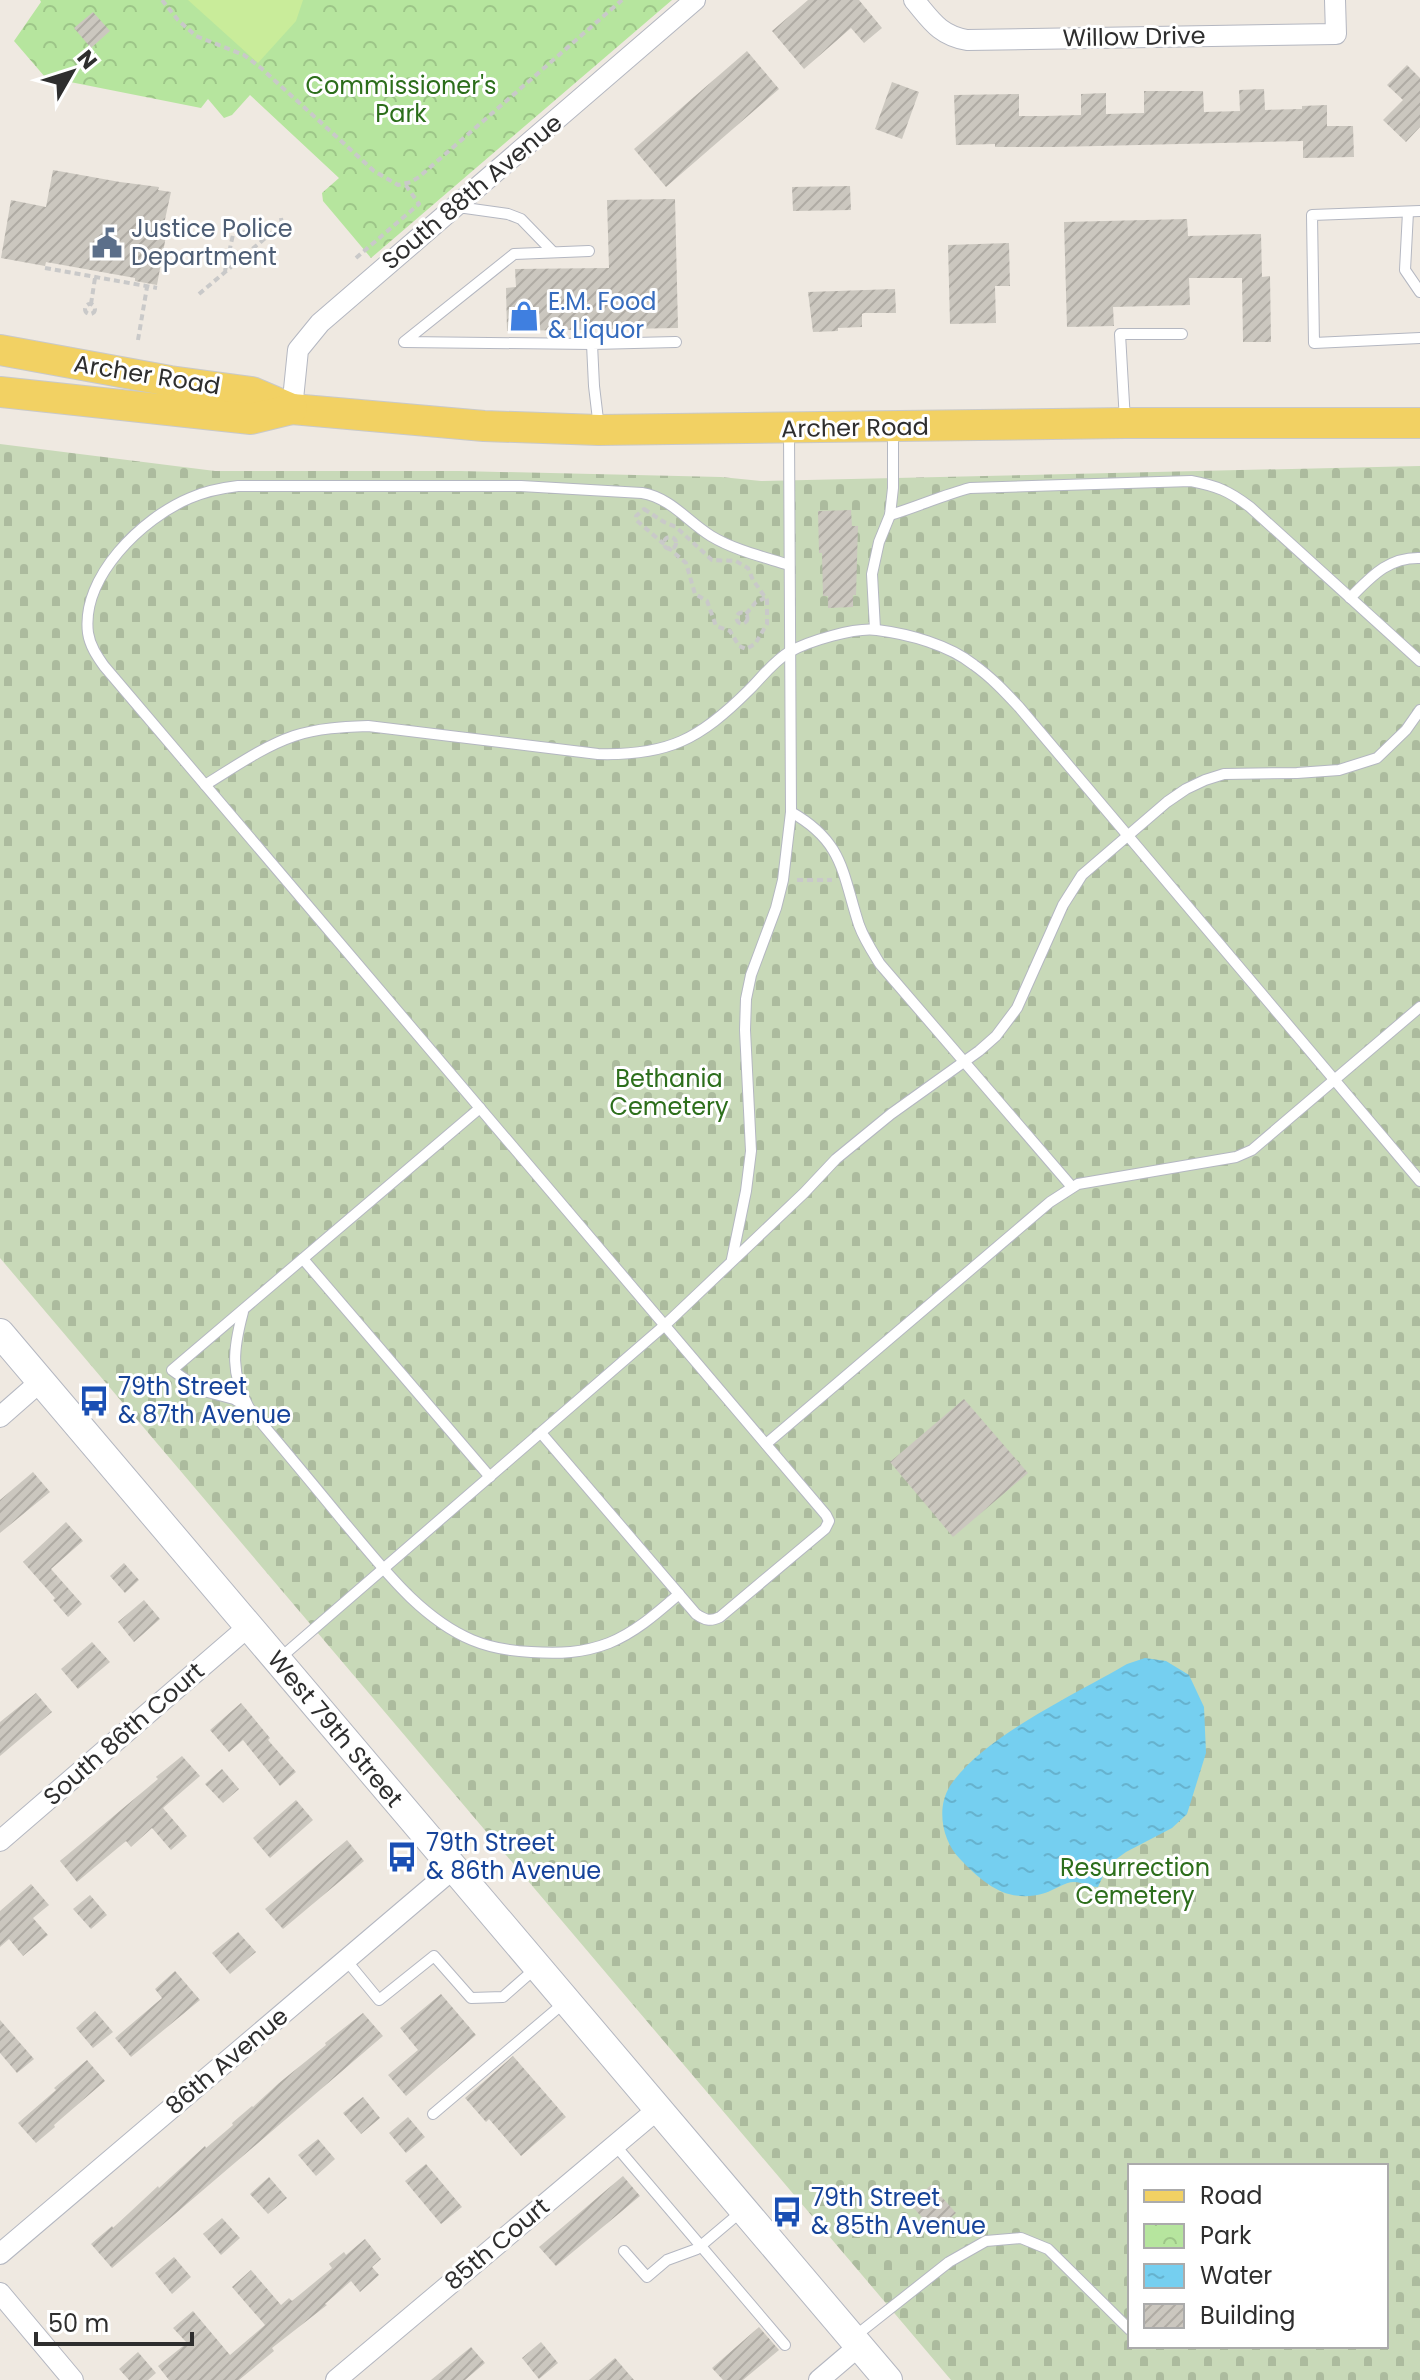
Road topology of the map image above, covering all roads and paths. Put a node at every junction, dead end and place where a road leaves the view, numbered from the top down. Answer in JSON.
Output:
{"nodes":[{"id":1,"x":162,"y":0,"type":"edge"},
{"id":2,"x":622,"y":0,"type":"edge"},
{"id":3,"x":695,"y":0,"type":"edge"},
{"id":4,"x":914,"y":0,"type":"edge"},
{"id":5,"x":1335,"y":0,"type":"edge"},
{"id":6,"x":405,"y":184,"type":"junction"},
{"id":7,"x":456,"y":207,"type":"junction"},
{"id":8,"x":1420,"y":211,"type":"edge"},
{"id":9,"x":1408,"y":212,"type":"junction"},
{"id":10,"x":281,"y":218,"type":"dead end"},
{"id":11,"x":268,"y":237,"type":"junction"},
{"id":12,"x":589,"y":251,"type":"dead end"},
{"id":13,"x":553,"y":252,"type":"junction"},
{"id":14,"x":356,"y":258,"type":"dead end"},
{"id":15,"x":45,"y":268,"type":"dead end"},
{"id":16,"x":224,"y":273,"type":"junction"},
{"id":17,"x":95,"y":278,"type":"junction"},
{"id":18,"x":147,"y":286,"type":"junction"},
{"id":19,"x":157,"y":288,"type":"dead end"},
{"id":20,"x":1420,"y":292,"type":"edge"},
{"id":21,"x":199,"y":294,"type":"dead end"},
{"id":22,"x":91,"y":304,"type":"dead end"},
{"id":23,"x":1182,"y":334,"type":"dead end"},
{"id":24,"x":1420,"y":338,"type":"edge"},
{"id":25,"x":138,"y":340,"type":"dead end"},
{"id":26,"x":676,"y":342,"type":"dead end"},
{"id":27,"x":592,"y":344,"type":"junction"},
{"id":28,"x":3,"y":351,"type":"edge"},
{"id":29,"x":0,"y":392,"type":"edge"},
{"id":30,"x":292,"y":409,"type":"junction"},
{"id":31,"x":1125,"y":423,"type":"junction"},
{"id":32,"x":1420,"y":423,"type":"edge"},
{"id":33,"x":893,"y":427,"type":"junction"},
{"id":34,"x":789,"y":429,"type":"junction"},
{"id":35,"x":599,"y":430,"type":"junction"},
{"id":36,"x":890,"y":515,"type":"junction"},
{"id":37,"x":683,"y":534,"type":"junction"},
{"id":38,"x":665,"y":547,"type":"junction"},
{"id":39,"x":1420,"y":558,"type":"edge"},
{"id":40,"x":789,"y":565,"type":"junction"},
{"id":41,"x":766,"y":597,"type":"junction"},
{"id":42,"x":1350,"y":598,"type":"junction"},
{"id":43,"x":875,"y":629,"type":"junction"},
{"id":44,"x":730,"y":631,"type":"junction"},
{"id":45,"x":790,"y":652,"type":"junction"},
{"id":46,"x":1420,"y":661,"type":"edge"},
{"id":47,"x":1420,"y":710,"type":"edge"},
{"id":48,"x":205,"y":785,"type":"junction"},
{"id":49,"x":791,"y":812,"type":"junction"},
{"id":50,"x":1127,"y":835,"type":"junction"},
{"id":51,"x":783,"y":880,"type":"junction"},
{"id":52,"x":847,"y":880,"type":"junction"},
{"id":53,"x":1420,"y":1007,"type":"edge"},
{"id":54,"x":964,"y":1061,"type":"junction"},
{"id":55,"x":1334,"y":1080,"type":"junction"},
{"id":56,"x":480,"y":1108,"type":"junction"},
{"id":57,"x":1420,"y":1181,"type":"edge"},
{"id":58,"x":1072,"y":1187,"type":"junction"},
{"id":59,"x":303,"y":1259,"type":"junction"},
{"id":60,"x":731,"y":1261,"type":"junction"},
{"id":61,"x":243,"y":1310,"type":"junction"},
{"id":62,"x":665,"y":1325,"type":"junction"},
{"id":63,"x":0,"y":1333,"type":"edge"},
{"id":64,"x":41,"y":1381,"type":"junction"},
{"id":65,"x":249,"y":1408,"type":"junction"},
{"id":66,"x":0,"y":1417,"type":"edge"},
{"id":67,"x":541,"y":1433,"type":"junction"},
{"id":68,"x":766,"y":1444,"type":"junction"},
{"id":69,"x":490,"y":1477,"type":"junction"},
{"id":70,"x":383,"y":1569,"type":"junction"},
{"id":71,"x":679,"y":1594,"type":"junction"},
{"id":72,"x":249,"y":1626,"type":"junction"},
{"id":73,"x":277,"y":1660,"type":"junction"},
{"id":74,"x":0,"y":1841,"type":"edge"},
{"id":75,"x":454,"y":1868,"type":"junction"},
{"id":76,"x":346,"y":1960,"type":"junction"},
{"id":77,"x":538,"y":1967,"type":"junction"},
{"id":78,"x":566,"y":2001,"type":"junction"},
{"id":79,"x":658,"y":2109,"type":"junction"},
{"id":80,"x":433,"y":2114,"type":"dead end"},
{"id":81,"x":615,"y":2145,"type":"junction"},
{"id":82,"x":743,"y":2209,"type":"junction"},
{"id":83,"x":702,"y":2245,"type":"junction"},
{"id":84,"x":624,"y":2251,"type":"dead end"},
{"id":85,"x":0,"y":2254,"type":"edge"},
{"id":86,"x":0,"y":2293,"type":"edge"},
{"id":87,"x":1128,"y":2328,"type":"edge"},
{"id":88,"x":856,"y":2342,"type":"junction"},
{"id":89,"x":785,"y":2345,"type":"dead end"},
{"id":90,"x":73,"y":2380,"type":"edge"},
{"id":91,"x":336,"y":2380,"type":"edge"},
{"id":92,"x":819,"y":2380,"type":"edge"},
{"id":93,"x":888,"y":2380,"type":"edge"}],
"edges":[{"from":1,"to":6,"type":"path"},
{"from":2,"to":6,"type":"path"},
{"from":3,"to":7,"type":"street","name":"South 88th Avenue"},
{"from":4,"to":5,"type":"street","name":"Willow Drive"},
{"from":6,"to":14,"type":"path"},
{"from":7,"to":13,"type":"lane"},
{"from":7,"to":30,"type":"street","name":"South 88th Avenue"},
{"from":8,"to":9,"type":"lane"},
{"from":9,"to":20,"type":"lane"},
{"from":9,"to":24,"type":"lane"},
{"from":10,"to":11,"type":"path"},
{"from":11,"to":16,"type":"path"},
{"from":11,"to":16,"type":"path"},
{"from":12,"to":13,"type":"lane"},
{"from":13,"to":27,"type":"lane"},
{"from":15,"to":17,"type":"path"},
{"from":16,"to":21,"type":"path"},
{"from":17,"to":18,"type":"path"},
{"from":17,"to":22,"type":"path"},
{"from":18,"to":19,"type":"path"},
{"from":18,"to":25,"type":"path"},
{"from":23,"to":31,"type":"lane"},
{"from":26,"to":27,"type":"lane"},
{"from":27,"to":35,"type":"lane"},
{"from":28,"to":30,"type":"main road","name":"Archer Road"},
{"from":29,"to":30,"type":"main road","name":"Archer Road"},
{"from":30,"to":35,"type":"main road","name":"Archer Road"},
{"from":31,"to":32,"type":"main road","name":"Archer Road"},
{"from":31,"to":33,"type":"main road","name":"Archer Road"},
{"from":33,"to":34,"type":"main road","name":"Archer Road"},
{"from":33,"to":36,"type":"lane"},
{"from":34,"to":35,"type":"main road","name":"Archer Road"},
{"from":34,"to":40,"type":"lane"},
{"from":36,"to":42,"type":"lane"},
{"from":36,"to":43,"type":"lane"},
{"from":37,"to":38,"type":"path"},
{"from":37,"to":38,"type":"path"},
{"from":37,"to":41,"type":"path"},
{"from":38,"to":44,"type":"path"},
{"from":39,"to":42,"type":"lane"},
{"from":40,"to":45,"type":"lane"},
{"from":40,"to":48,"type":"lane"},
{"from":41,"to":44,"type":"path"},
{"from":41,"to":44,"type":"path"},
{"from":42,"to":46,"type":"lane"},
{"from":43,"to":45,"type":"lane"},
{"from":43,"to":50,"type":"lane"},
{"from":45,"to":48,"type":"lane"},
{"from":45,"to":49,"type":"lane"},
{"from":47,"to":50,"type":"lane"},
{"from":48,"to":56,"type":"lane"},
{"from":49,"to":51,"type":"lane"},
{"from":49,"to":52,"type":"lane"},
{"from":50,"to":54,"type":"lane"},
{"from":50,"to":55,"type":"lane"},
{"from":51,"to":52,"type":"path"},
{"from":51,"to":60,"type":"lane"},
{"from":52,"to":54,"type":"lane"},
{"from":53,"to":55,"type":"lane"},
{"from":54,"to":58,"type":"lane"},
{"from":54,"to":60,"type":"lane"},
{"from":55,"to":57,"type":"lane"},
{"from":55,"to":58,"type":"lane"},
{"from":56,"to":59,"type":"lane"},
{"from":56,"to":62,"type":"lane"},
{"from":58,"to":68,"type":"lane"},
{"from":59,"to":61,"type":"lane"},
{"from":59,"to":69,"type":"lane"},
{"from":60,"to":62,"type":"lane"},
{"from":61,"to":65,"type":"lane"},
{"from":61,"to":65,"type":"lane"},
{"from":62,"to":67,"type":"lane"},
{"from":62,"to":68,"type":"lane"},
{"from":63,"to":64,"type":"main road","name":"West 79th Street"},
{"from":64,"to":66,"type":"street"},
{"from":64,"to":72,"type":"main road","name":"West 79th Street"},
{"from":65,"to":70,"type":"lane"},
{"from":67,"to":69,"type":"lane"},
{"from":67,"to":71,"type":"lane"},
{"from":68,"to":71,"type":"lane"},
{"from":69,"to":70,"type":"lane"},
{"from":70,"to":71,"type":"lane"},
{"from":70,"to":73,"type":"lane"},
{"from":72,"to":73,"type":"main road","name":"West 79th Street"},
{"from":72,"to":74,"type":"street","name":"South 86th Court"},
{"from":73,"to":75,"type":"main road","name":"West 79th Street"},
{"from":75,"to":76,"type":"street","name":"86th Avenue"},
{"from":75,"to":77,"type":"main road","name":"West 79th Street"},
{"from":76,"to":77,"type":"lane"},
{"from":76,"to":85,"type":"street","name":"86th Avenue"},
{"from":77,"to":78,"type":"main road","name":"West 79th Street"},
{"from":78,"to":79,"type":"main road","name":"West 79th Street"},
{"from":78,"to":80,"type":"lane"},
{"from":79,"to":81,"type":"street","name":"85th Court"},
{"from":79,"to":82,"type":"main road","name":"West 79th Street"},
{"from":81,"to":83,"type":"lane"},
{"from":81,"to":91,"type":"street","name":"85th Court"},
{"from":82,"to":83,"type":"lane"},
{"from":82,"to":88,"type":"main road","name":"West 79th Street"},
{"from":83,"to":84,"type":"lane"},
{"from":83,"to":89,"type":"lane"},
{"from":86,"to":90,"type":"street"},
{"from":87,"to":88,"type":"lane"},
{"from":88,"to":92,"type":"street"},
{"from":88,"to":93,"type":"main road","name":"West 79th Street"}]}
